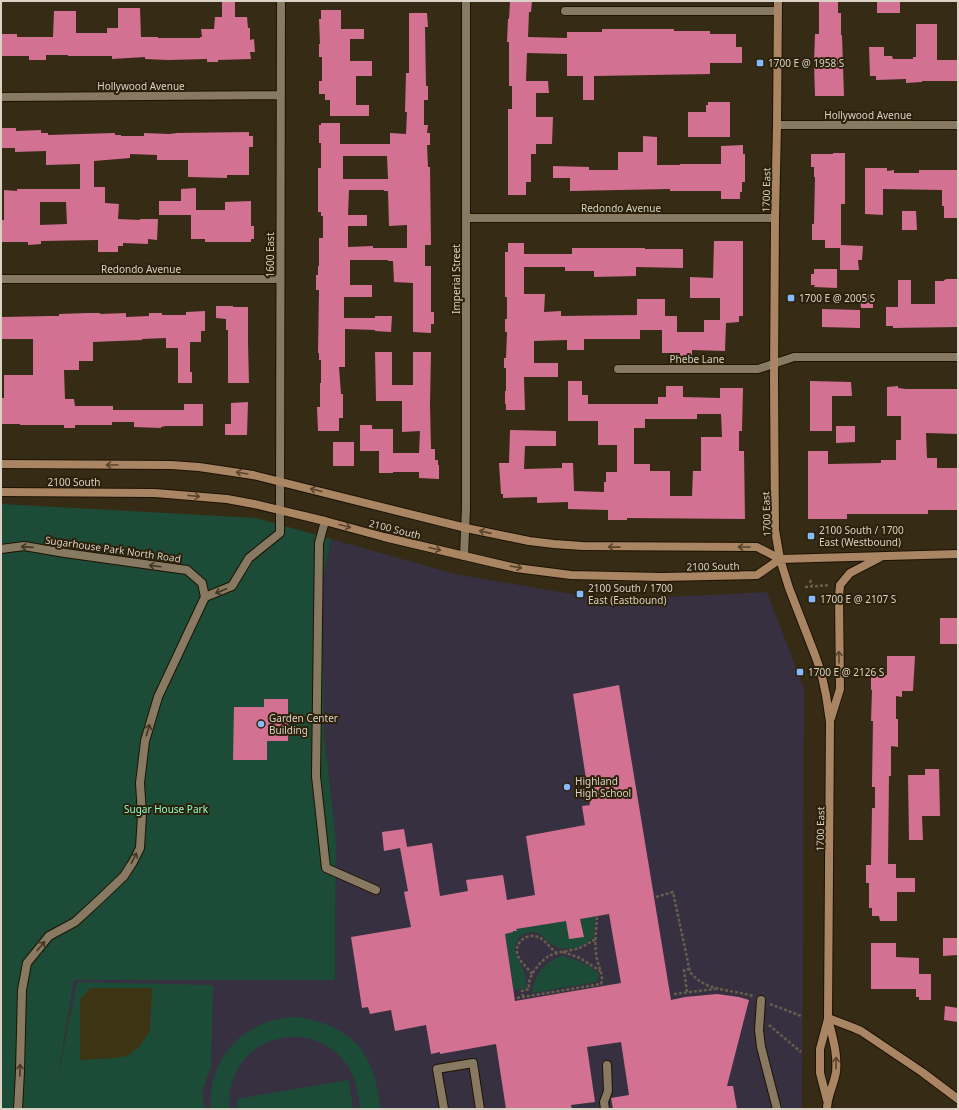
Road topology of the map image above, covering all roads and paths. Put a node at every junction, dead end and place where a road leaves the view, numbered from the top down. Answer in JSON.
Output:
{"nodes":[{"id":1,"x":281,"y":1,"type":"edge"},
{"id":2,"x":466,"y":1,"type":"edge"},
{"id":3,"x":778,"y":1,"type":"edge"},
{"id":4,"x":566,"y":11,"type":"dead end"},
{"id":5,"x":778,"y":11,"type":"junction"},
{"id":6,"x":281,"y":95,"type":"junction"},
{"id":7,"x":1,"y":97,"type":"edge"},
{"id":8,"x":777,"y":125,"type":"junction"},
{"id":9,"x":958,"y":125,"type":"edge"},
{"id":10,"x":466,"y":218,"type":"junction"},
{"id":11,"x":775,"y":218,"type":"junction"},
{"id":12,"x":1,"y":279,"type":"edge"},
{"id":13,"x":280,"y":279,"type":"junction"},
{"id":14,"x":958,"y":357,"type":"edge"},
{"id":15,"x":774,"y":363,"type":"junction"},
{"id":16,"x":618,"y":369,"type":"dead end"},
{"id":17,"x":1,"y":464,"type":"edge"},
{"id":18,"x":280,"y":481,"type":"junction"},
{"id":19,"x":1,"y":492,"type":"edge"},
{"id":20,"x":280,"y":510,"type":"junction"},
{"id":21,"x":325,"y":521,"type":"junction"},
{"id":22,"x":466,"y":528,"type":"junction"},
{"id":23,"x":1,"y":549,"type":"edge"},
{"id":24,"x":958,"y":554,"type":"edge"},
{"id":25,"x":464,"y":556,"type":"junction"},
{"id":26,"x":883,"y":556,"type":"junction"},
{"id":27,"x":780,"y":559,"type":"junction"},
{"id":28,"x":810,"y":580,"type":"dead end"},
{"id":29,"x":834,"y":585,"type":"dead end"},
{"id":30,"x":812,"y":586,"type":"junction"},
{"id":31,"x":805,"y":587,"type":"dead end"},
{"id":32,"x":206,"y":597,"type":"junction"},
{"id":33,"x":830,"y":722,"type":"junction"},
{"id":34,"x":376,"y":890,"type":"dead end"},
{"id":35,"x":656,"y":897,"type":"dead end"},
{"id":36,"x":597,"y":917,"type":"dead end"},
{"id":37,"x":596,"y":939,"type":"junction"},
{"id":38,"x":563,"y":952,"type":"junction"},
{"id":39,"x":558,"y":954,"type":"junction"},
{"id":40,"x":689,"y":969,"type":"junction"},
{"id":41,"x":601,"y":972,"type":"junction"},
{"id":42,"x":532,"y":974,"type":"junction"},
{"id":43,"x":715,"y":989,"type":"junction"},
{"id":44,"x":687,"y":992,"type":"junction"},
{"id":45,"x":674,"y":994,"type":"dead end"},
{"id":46,"x":523,"y":997,"type":"junction"},
{"id":47,"x":517,"y":998,"type":"dead end"},
{"id":48,"x":761,"y":1000,"type":"junction"},
{"id":49,"x":801,"y":1016,"type":"dead end"},
{"id":50,"x":760,"y":1017,"type":"junction"},
{"id":51,"x":828,"y":1018,"type":"junction"},
{"id":52,"x":801,"y":1052,"type":"dead end"},
{"id":53,"x":607,"y":1065,"type":"dead end"},
{"id":54,"x":958,"y":1099,"type":"edge"},
{"id":55,"x":827,"y":1105,"type":"edge"},
{"id":56,"x":18,"y":1109,"type":"edge"},
{"id":57,"x":444,"y":1109,"type":"edge"},
{"id":58,"x":480,"y":1109,"type":"edge"},
{"id":59,"x":605,"y":1109,"type":"edge"},
{"id":60,"x":777,"y":1109,"type":"edge"}],
"edges":[{"from":1,"to":6,"type":"street","name":"1600 East"},
{"from":2,"to":10,"type":"street","name":"Imperial Street"},
{"from":3,"to":5,"type":"main road","name":"1700 East"},
{"from":4,"to":5,"type":"street"},
{"from":5,"to":8,"type":"main road","name":"1700 East"},
{"from":6,"to":7,"type":"street","name":"Hollywood Avenue"},
{"from":6,"to":13,"type":"street","name":"1600 East"},
{"from":8,"to":9,"type":"street","name":"Hollywood Avenue"},
{"from":8,"to":11,"type":"main road","name":"1700 East"},
{"from":10,"to":11,"type":"street","name":"Redondo Avenue"},
{"from":10,"to":22,"type":"street","name":"Imperial Street"},
{"from":11,"to":15,"type":"main road","name":"1700 East"},
{"from":12,"to":13,"type":"street","name":"Redondo Avenue"},
{"from":13,"to":18,"type":"street","name":"1600 East"},
{"from":14,"to":15,"type":"street"},
{"from":15,"to":16,"type":"street","name":"Phebe Lane"},
{"from":15,"to":27,"type":"main road","name":"1700 East"},
{"from":18,"to":17,"type":"main road","name":"2100 South","one_way":true},
{"from":18,"to":20,"type":"street","name":"1600 East"},
{"from":22,"to":18,"type":"main road","name":"2100 South","one_way":true},
{"from":19,"to":20,"type":"main road","name":"2100 South","one_way":true},
{"from":20,"to":21,"type":"main road","name":"2100 South"},
{"from":20,"to":32,"type":"street","name":"1600 East","one_way":true},
{"from":21,"to":25,"type":"main road","name":"2100 South","one_way":true},
{"from":21,"to":34,"type":"street"},
{"from":22,"to":25,"type":"street","name":"Imperial Street"},
{"from":27,"to":22,"type":"main road","name":"2100 South","one_way":true},
{"from":32,"to":23,"type":"street","name":"Sugarhouse Park North Road","one_way":true},
{"from":24,"to":26,"type":"main road","name":"2100 South"},
{"from":25,"to":27,"type":"main road","name":"2100 South","one_way":true},
{"from":26,"to":27,"type":"main road","name":"2100 South"},
{"from":33,"to":26,"type":"main road","one_way":true},
{"from":27,"to":33,"type":"main road","name":"1700 East"},
{"from":28,"to":30,"type":"path"},
{"from":29,"to":30,"type":"path"},
{"from":30,"to":31,"type":"path"},
{"from":56,"to":32,"type":"street","one_way":true},
{"from":33,"to":51,"type":"main road","name":"1700 East"},
{"from":35,"to":40,"type":"path"},
{"from":36,"to":37,"type":"path"},
{"from":37,"to":38,"type":"path"},
{"from":37,"to":41,"type":"path"},
{"from":38,"to":39,"type":"path"},
{"from":38,"to":41,"type":"path"},
{"from":39,"to":42,"type":"path"},
{"from":39,"to":42,"type":"path"},
{"from":40,"to":43,"type":"path"},
{"from":40,"to":44,"type":"path"},
{"from":41,"to":46,"type":"path"},
{"from":42,"to":46,"type":"path"},
{"from":43,"to":44,"type":"path"},
{"from":43,"to":48,"type":"path"},
{"from":44,"to":45,"type":"path"},
{"from":46,"to":47,"type":"path"},
{"from":48,"to":49,"type":"path"},
{"from":48,"to":50,"type":"street"},
{"from":50,"to":52,"type":"path"},
{"from":50,"to":60,"type":"street"},
{"from":51,"to":54,"type":"main road"},
{"from":51,"to":55,"type":"main road","name":"1700 East"},
{"from":55,"to":51,"type":"main road","name":"1700 East","one_way":true},
{"from":53,"to":59,"type":"street"},
{"from":57,"to":58,"type":"street"}]}
